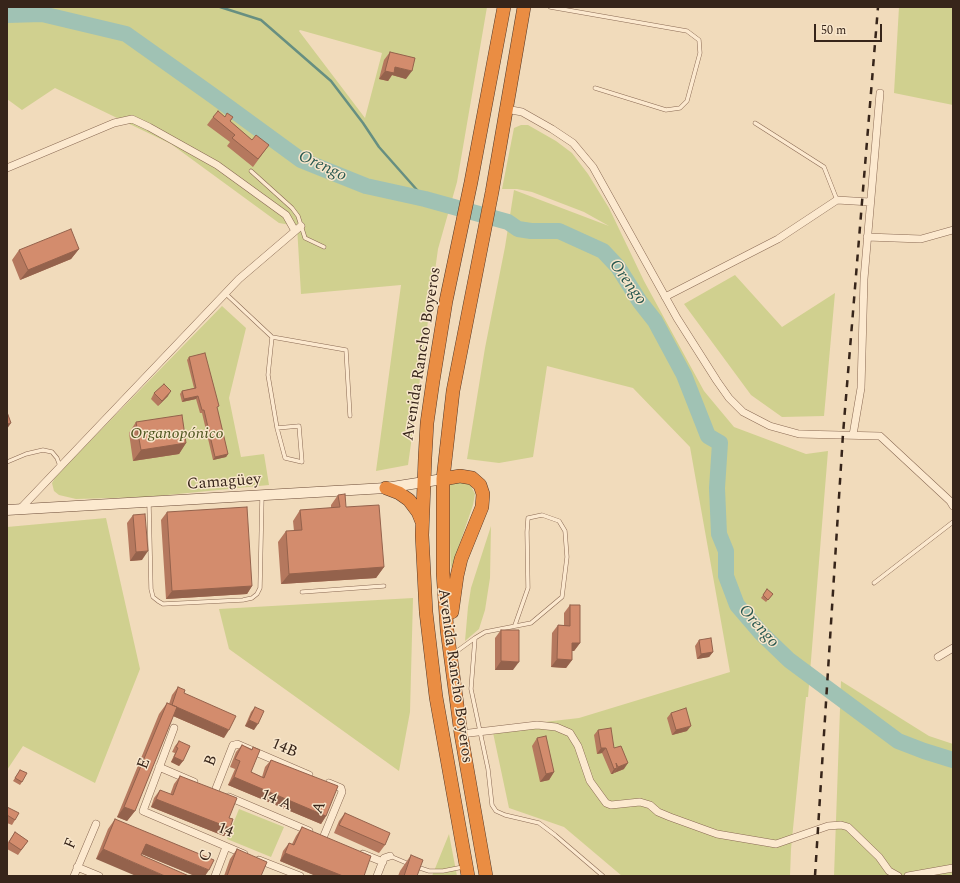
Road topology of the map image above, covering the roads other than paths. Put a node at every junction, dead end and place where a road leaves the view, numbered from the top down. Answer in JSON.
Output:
{"nodes":[{"id":1,"x":504,"y":7,"type":"edge"},
{"id":2,"x":524,"y":7,"type":"edge"},
{"id":3,"x":550,"y":7,"type":"edge"},
{"id":4,"x":595,"y":88,"type":"dead end"},
{"id":5,"x":880,"y":93,"type":"dead end"},
{"id":6,"x":506,"y":109,"type":"junction"},
{"id":7,"x":755,"y":124,"type":"dead end"},
{"id":8,"x":7,"y":168,"type":"edge"},
{"id":9,"x":251,"y":171,"type":"dead end"},
{"id":10,"x":837,"y":200,"type":"junction"},
{"id":11,"x":870,"y":202,"type":"junction"},
{"id":12,"x":298,"y":229,"type":"junction"},
{"id":13,"x":953,"y":230,"type":"edge"},
{"id":14,"x":867,"y":236,"type":"junction"},
{"id":15,"x":324,"y":247,"type":"dead end"},
{"id":16,"x":225,"y":293,"type":"junction"},
{"id":17,"x":665,"y":297,"type":"junction"},
{"id":18,"x":272,"y":337,"type":"junction"},
{"id":19,"x":350,"y":416,"type":"dead end"},
{"id":20,"x":277,"y":428,"type":"junction"},
{"id":21,"x":854,"y":435,"type":"junction"},
{"id":22,"x":7,"y":462,"type":"edge"},
{"id":23,"x":60,"y":466,"type":"junction"},
{"id":24,"x":443,"y":479,"type":"junction"},
{"id":25,"x":424,"y":482,"type":"junction"},
{"id":26,"x":386,"y":488,"type":"junction"},
{"id":27,"x":262,"y":495,"type":"junction"},
{"id":28,"x":149,"y":502,"type":"junction"},
{"id":29,"x":952,"y":503,"type":"edge"},
{"id":30,"x":20,"y":509,"type":"junction"},
{"id":31,"x":7,"y":510,"type":"edge"},
{"id":32,"x":953,"y":522,"type":"edge"},
{"id":33,"x":422,"y":535,"type":"junction"},
{"id":34,"x":874,"y":583,"type":"dead end"},
{"id":35,"x":384,"y":586,"type":"dead end"},
{"id":36,"x":302,"y":592,"type":"dead end"},
{"id":37,"x":515,"y":625,"type":"junction"},
{"id":38,"x":475,"y":638,"type":"junction"},
{"id":39,"x":953,"y":648,"type":"edge"},
{"id":40,"x":450,"y":656,"type":"junction"},
{"id":41,"x":938,"y":657,"type":"dead end"},
{"id":42,"x":174,"y":728,"type":"edge"},
{"id":43,"x":480,"y":731,"type":"junction"},
{"id":44,"x":461,"y":734,"type":"junction"},
{"id":45,"x":237,"y":744,"type":"joint"},
{"id":46,"x":159,"y":767,"type":"junction"},
{"id":47,"x":208,"y":788,"type":"junction"},
{"id":48,"x":342,"y":790,"type":"joint"},
{"id":49,"x":142,"y":810,"type":"joint"},
{"id":50,"x":96,"y":824,"type":"dead end"},
{"id":51,"x":323,"y":838,"type":"junction"},
{"id":52,"x":331,"y":841,"type":"edge"},
{"id":53,"x":226,"y":847,"type":"junction"},
{"id":54,"x":353,"y":850,"type":"edge"},
{"id":55,"x":390,"y":856,"type":"joint"},
{"id":56,"x":383,"y":862,"type":"junction"},
{"id":57,"x":77,"y":867,"type":"junction"},
{"id":58,"x":953,"y":868,"type":"edge"},
{"id":59,"x":467,"y":871,"type":"edge"},
{"id":60,"x":74,"y":876,"type":"edge"},
{"id":61,"x":99,"y":876,"type":"edge"},
{"id":62,"x":215,"y":876,"type":"edge"},
{"id":63,"x":300,"y":876,"type":"edge"},
{"id":64,"x":377,"y":876,"type":"edge"},
{"id":65,"x":486,"y":876,"type":"edge"},
{"id":66,"x":604,"y":876,"type":"edge"},
{"id":67,"x":898,"y":876,"type":"edge"},
{"id":68,"x":908,"y":876,"type":"edge"}],
"edges":[{"from":1,"to":25,"type":"highway","name":"Avenida Rancho Boyeros"},
{"from":2,"to":6,"type":"highway","name":"Avenida Rancho Boyeros"},
{"from":3,"to":4,"type":"lane"},
{"from":5,"to":11,"type":"street"},
{"from":6,"to":17,"type":"street"},
{"from":6,"to":24,"type":"highway","name":"Avenida Rancho Boyeros"},
{"from":7,"to":10,"type":"lane"},
{"from":8,"to":12,"type":"street"},
{"from":9,"to":12,"type":"lane"},
{"from":10,"to":11,"type":"street"},
{"from":10,"to":17,"type":"street"},
{"from":11,"to":14,"type":"street"},
{"from":12,"to":15,"type":"lane"},
{"from":12,"to":16,"type":"street"},
{"from":13,"to":14,"type":"street"},
{"from":14,"to":21,"type":"street"},
{"from":16,"to":18,"type":"lane"},
{"from":16,"to":23,"type":"street"},
{"from":17,"to":21,"type":"street"},
{"from":18,"to":19,"type":"lane"},
{"from":18,"to":20,"type":"lane"},
{"from":20,"to":20,"type":"lane"},
{"from":21,"to":29,"type":"street"},
{"from":22,"to":23,"type":"lane"},
{"from":23,"to":30,"type":"street"},
{"from":24,"to":25,"type":"main road","name":"Camagüey"},
{"from":24,"to":40,"type":"highway","name":"Avenida Rancho Boyeros"},
{"from":24,"to":40,"type":"highway"},
{"from":25,"to":26,"type":"main road","name":"Camagüey"},
{"from":25,"to":33,"type":"highway","name":"Avenida Rancho Boyeros"},
{"from":26,"to":27,"type":"main road","name":"Camagüey"},
{"from":26,"to":33,"type":"highway"},
{"from":27,"to":28,"type":"main road","name":"Camagüey"},
{"from":27,"to":28,"type":"lane"},
{"from":28,"to":30,"type":"main road","name":"Camagüey"},
{"from":30,"to":31,"type":"main road","name":"Camagüey"},
{"from":32,"to":34,"type":"lane"},
{"from":33,"to":59,"type":"highway","name":"Avenida Rancho Boyeros"},
{"from":35,"to":36,"type":"lane"},
{"from":37,"to":37,"type":"lane"},
{"from":37,"to":38,"type":"lane"},
{"from":38,"to":40,"type":"lane"},
{"from":38,"to":43,"type":"lane"},
{"from":39,"to":41,"type":"street"},
{"from":40,"to":44,"type":"highway","name":"Avenida Rancho Boyeros"},
{"from":42,"to":46,"type":"street","name":"E"},
{"from":43,"to":44,"type":"street"},
{"from":43,"to":66,"type":"lane"},
{"from":43,"to":67,"type":"street"},
{"from":44,"to":65,"type":"highway","name":"Avenida Rancho Boyeros"},
{"from":45,"to":47,"type":"street","name":"B"},
{"from":45,"to":48,"type":"street","name":"14B"},
{"from":46,"to":47,"type":"street","name":"14 A"},
{"from":46,"to":49,"type":"street","name":"E"},
{"from":47,"to":51,"type":"street","name":"14 A"},
{"from":48,"to":51,"type":"street","name":"A"},
{"from":49,"to":53,"type":"street","name":"14"},
{"from":50,"to":57,"type":"street","name":"F"},
{"from":51,"to":52,"type":"street","name":"14 A"},
{"from":53,"to":62,"type":"street","name":"C"},
{"from":53,"to":63,"type":"street","name":"14"},
{"from":54,"to":56,"type":"street"},
{"from":55,"to":56,"type":"street"},
{"from":55,"to":59,"type":"lane"},
{"from":56,"to":64,"type":"street"},
{"from":57,"to":60,"type":"street","name":"F"},
{"from":57,"to":61,"type":"street"},
{"from":58,"to":68,"type":"street"}]}
